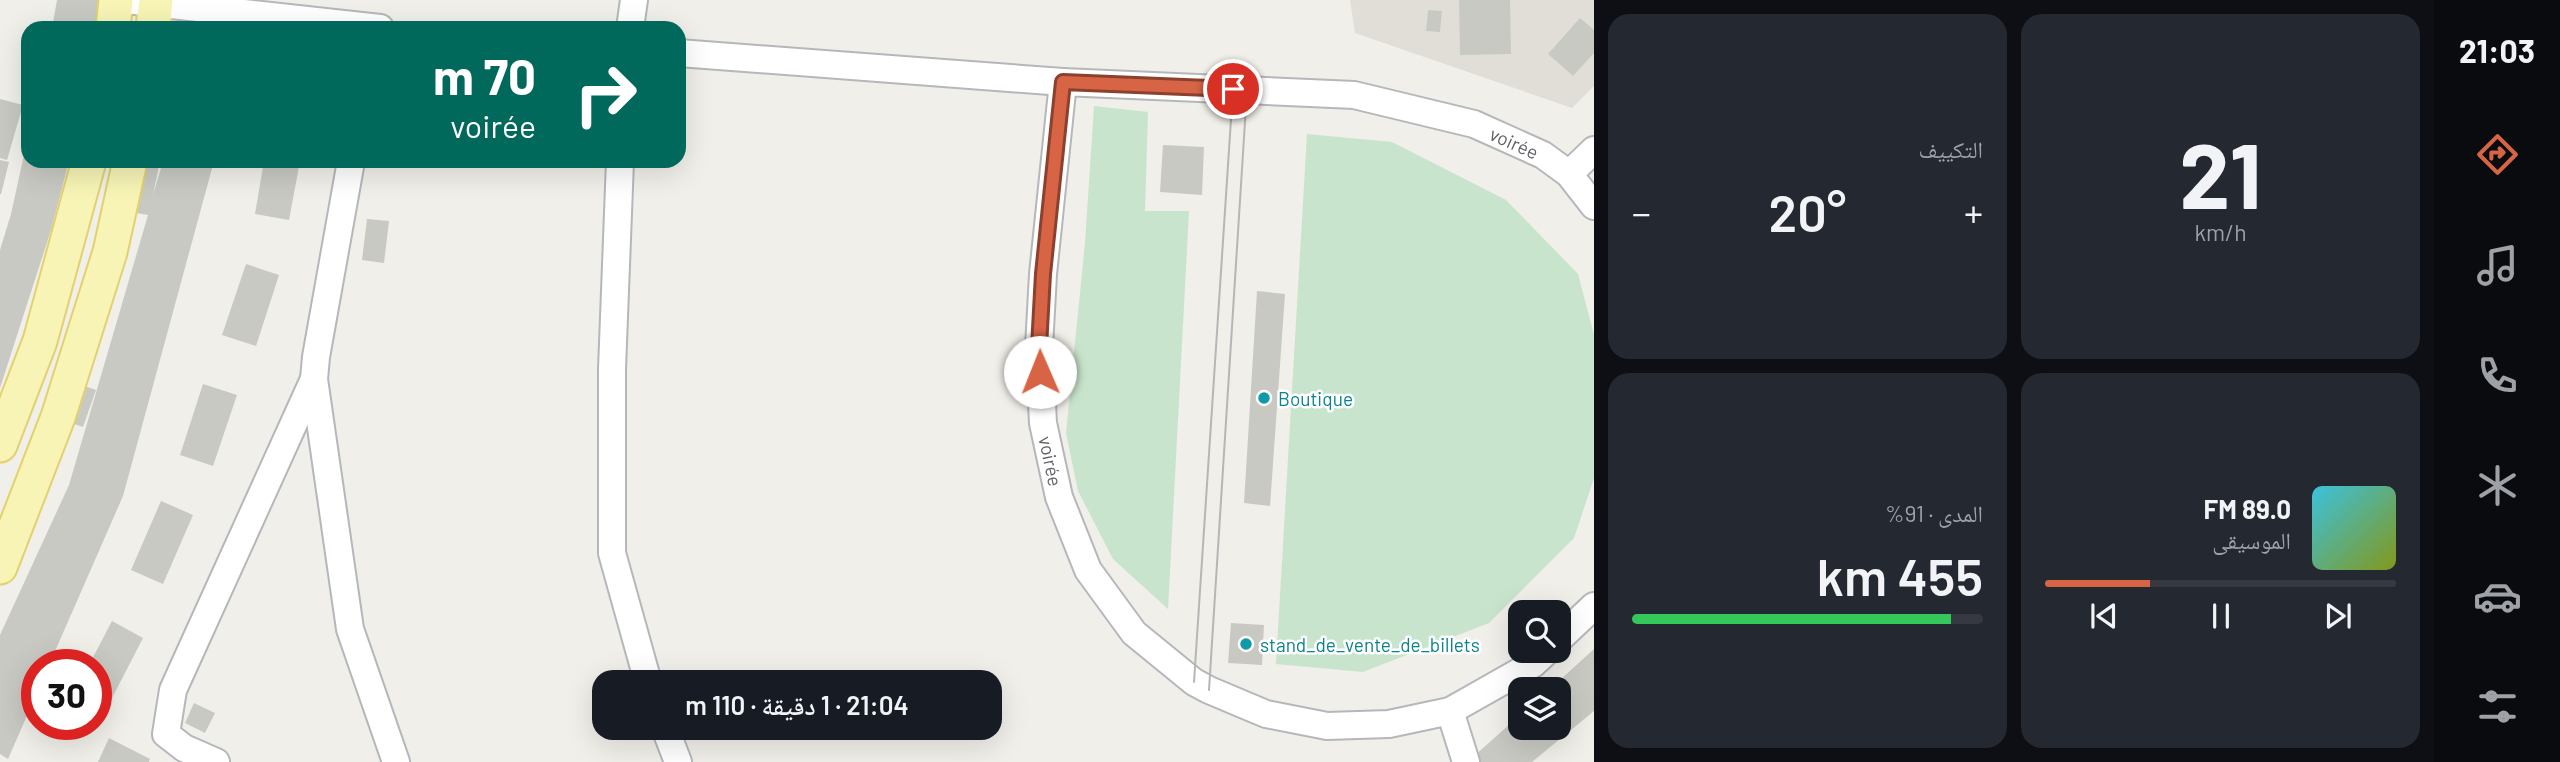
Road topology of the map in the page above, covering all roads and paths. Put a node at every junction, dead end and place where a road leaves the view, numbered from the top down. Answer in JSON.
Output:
{"nodes":[{"id":1,"x":116,"y":0,"type":"edge"},
{"id":2,"x":634,"y":0,"type":"edge"},
{"id":3,"x":148,"y":8,"type":"edge"},
{"id":4,"x":114,"y":21,"type":"edge"},
{"id":5,"x":295,"y":21,"type":"edge"},
{"id":6,"x":630,"y":21,"type":"edge"},
{"id":7,"x":686,"y":54,"type":"edge"},
{"id":8,"x":1063,"y":82,"type":"junction"},
{"id":9,"x":1594,"y":150,"type":"edge"},
{"id":10,"x":87,"y":168,"type":"edge"},
{"id":11,"x":128,"y":168,"type":"edge"},
{"id":12,"x":350,"y":168,"type":"edge"},
{"id":13,"x":620,"y":168,"type":"edge"},
{"id":14,"x":1569,"y":174,"type":"junction"},
{"id":15,"x":1594,"y":206,"type":"edge"},
{"id":16,"x":314,"y":379,"type":"junction"},
{"id":17,"x":0,"y":445,"type":"edge"},
{"id":18,"x":0,"y":567,"type":"edge"},
{"id":19,"x":1594,"y":606,"type":"edge"},
{"id":20,"x":1571,"y":628,"type":"edge"},
{"id":21,"x":1534,"y":663,"type":"edge"},
{"id":22,"x":645,"y":670,"type":"edge"},
{"id":23,"x":1450,"y":711,"type":"junction"},
{"id":24,"x":670,"y":740,"type":"edge"},
{"id":25,"x":216,"y":762,"type":"edge"},
{"id":26,"x":396,"y":762,"type":"edge"},
{"id":27,"x":678,"y":762,"type":"edge"},
{"id":28,"x":1466,"y":762,"type":"edge"}],
"edges":[{"from":1,"to":4,"type":"main road"},
{"from":2,"to":6,"type":"street"},
{"from":3,"to":5,"type":"street"},
{"from":7,"to":8,"type":"street"},
{"from":8,"to":14,"type":"street","name":"voirée"},
{"from":8,"to":23,"type":"street","name":"voirée"},
{"from":9,"to":14,"type":"street"},
{"from":10,"to":17,"type":"main road"},
{"from":11,"to":18,"type":"main road"},
{"from":12,"to":16,"type":"street"},
{"from":13,"to":22,"type":"street"},
{"from":14,"to":15,"type":"street","name":"voirée"},
{"from":16,"to":25,"type":"street"},
{"from":16,"to":26,"type":"street"},
{"from":19,"to":20,"type":"street"},
{"from":21,"to":23,"type":"street","name":"voirée"},
{"from":23,"to":28,"type":"street"},
{"from":24,"to":27,"type":"street"}]}
